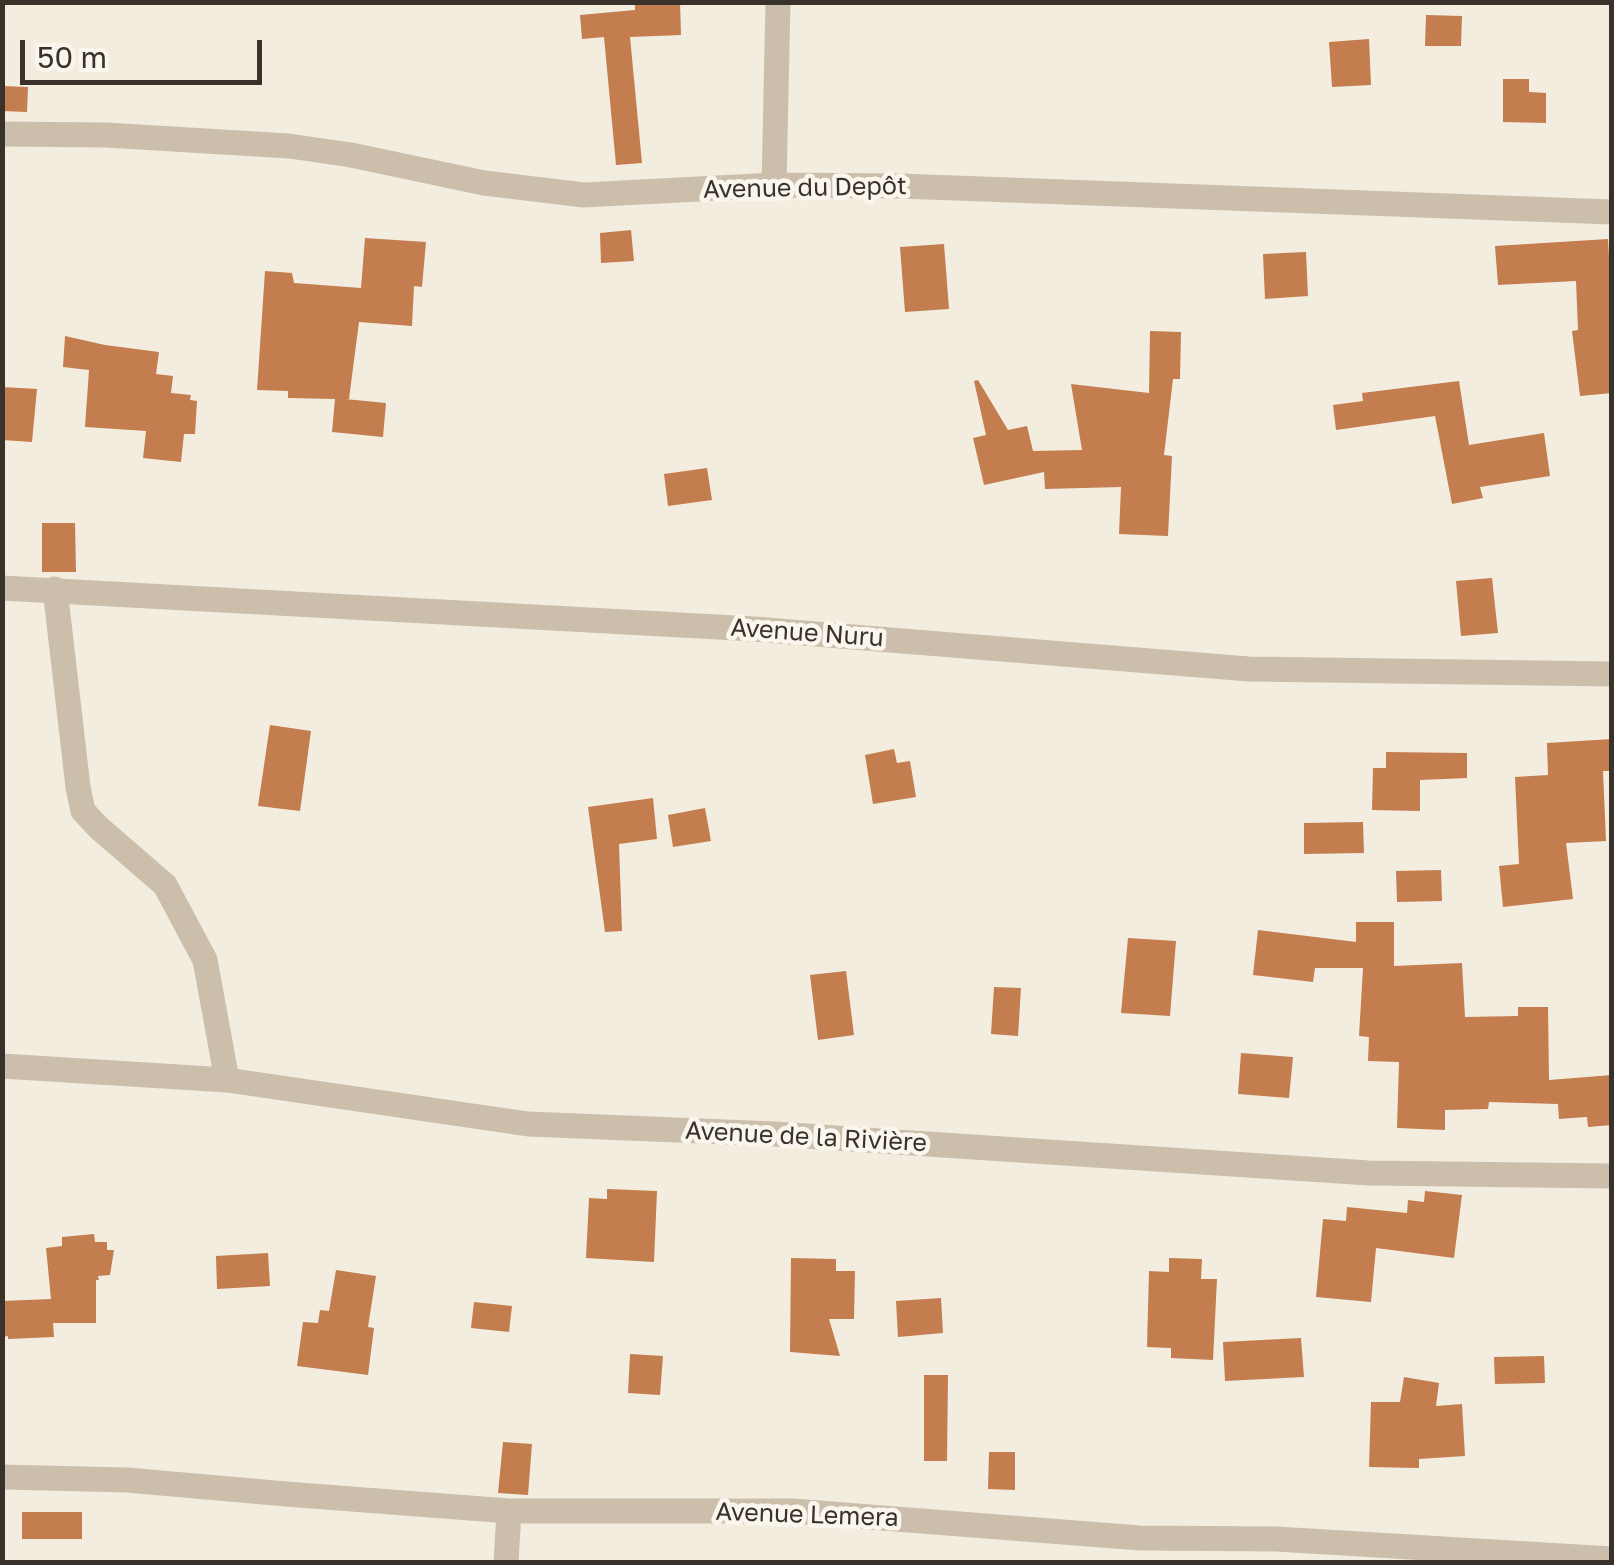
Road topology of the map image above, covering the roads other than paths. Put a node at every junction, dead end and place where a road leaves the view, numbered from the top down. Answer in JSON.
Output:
{"nodes":[{"id":1,"x":778,"y":2,"type":"edge"},
{"id":2,"x":2,"y":134,"type":"edge"},
{"id":3,"x":774,"y":185,"type":"junction"},
{"id":4,"x":1612,"y":212,"type":"edge"},
{"id":5,"x":2,"y":588,"type":"edge"},
{"id":6,"x":56,"y":589,"type":"junction"},
{"id":7,"x":1612,"y":674,"type":"edge"},
{"id":8,"x":2,"y":1066,"type":"edge"},
{"id":9,"x":228,"y":1080,"type":"junction"},
{"id":10,"x":1612,"y":1176,"type":"edge"},
{"id":11,"x":2,"y":1477,"type":"edge"},
{"id":12,"x":508,"y":1511,"type":"junction"},
{"id":13,"x":1612,"y":1559,"type":"edge"},
{"id":14,"x":506,"y":1562,"type":"edge"}],
"edges":[{"from":1,"to":3,"type":"street"},
{"from":2,"to":3,"type":"street","name":"Avenue du Depôt"},
{"from":3,"to":4,"type":"street","name":"Avenue du Depôt"},
{"from":5,"to":6,"type":"street","name":"Avenue Nuru"},
{"from":6,"to":7,"type":"street","name":"Avenue Nuru"},
{"from":6,"to":9,"type":"street"},
{"from":8,"to":9,"type":"street","name":"Avenue de la Rivière"},
{"from":9,"to":10,"type":"street","name":"Avenue de la Rivière"},
{"from":11,"to":12,"type":"street","name":"Avenue Lemera"},
{"from":12,"to":13,"type":"street","name":"Avenue Lemera"},
{"from":12,"to":14,"type":"street"}]}
